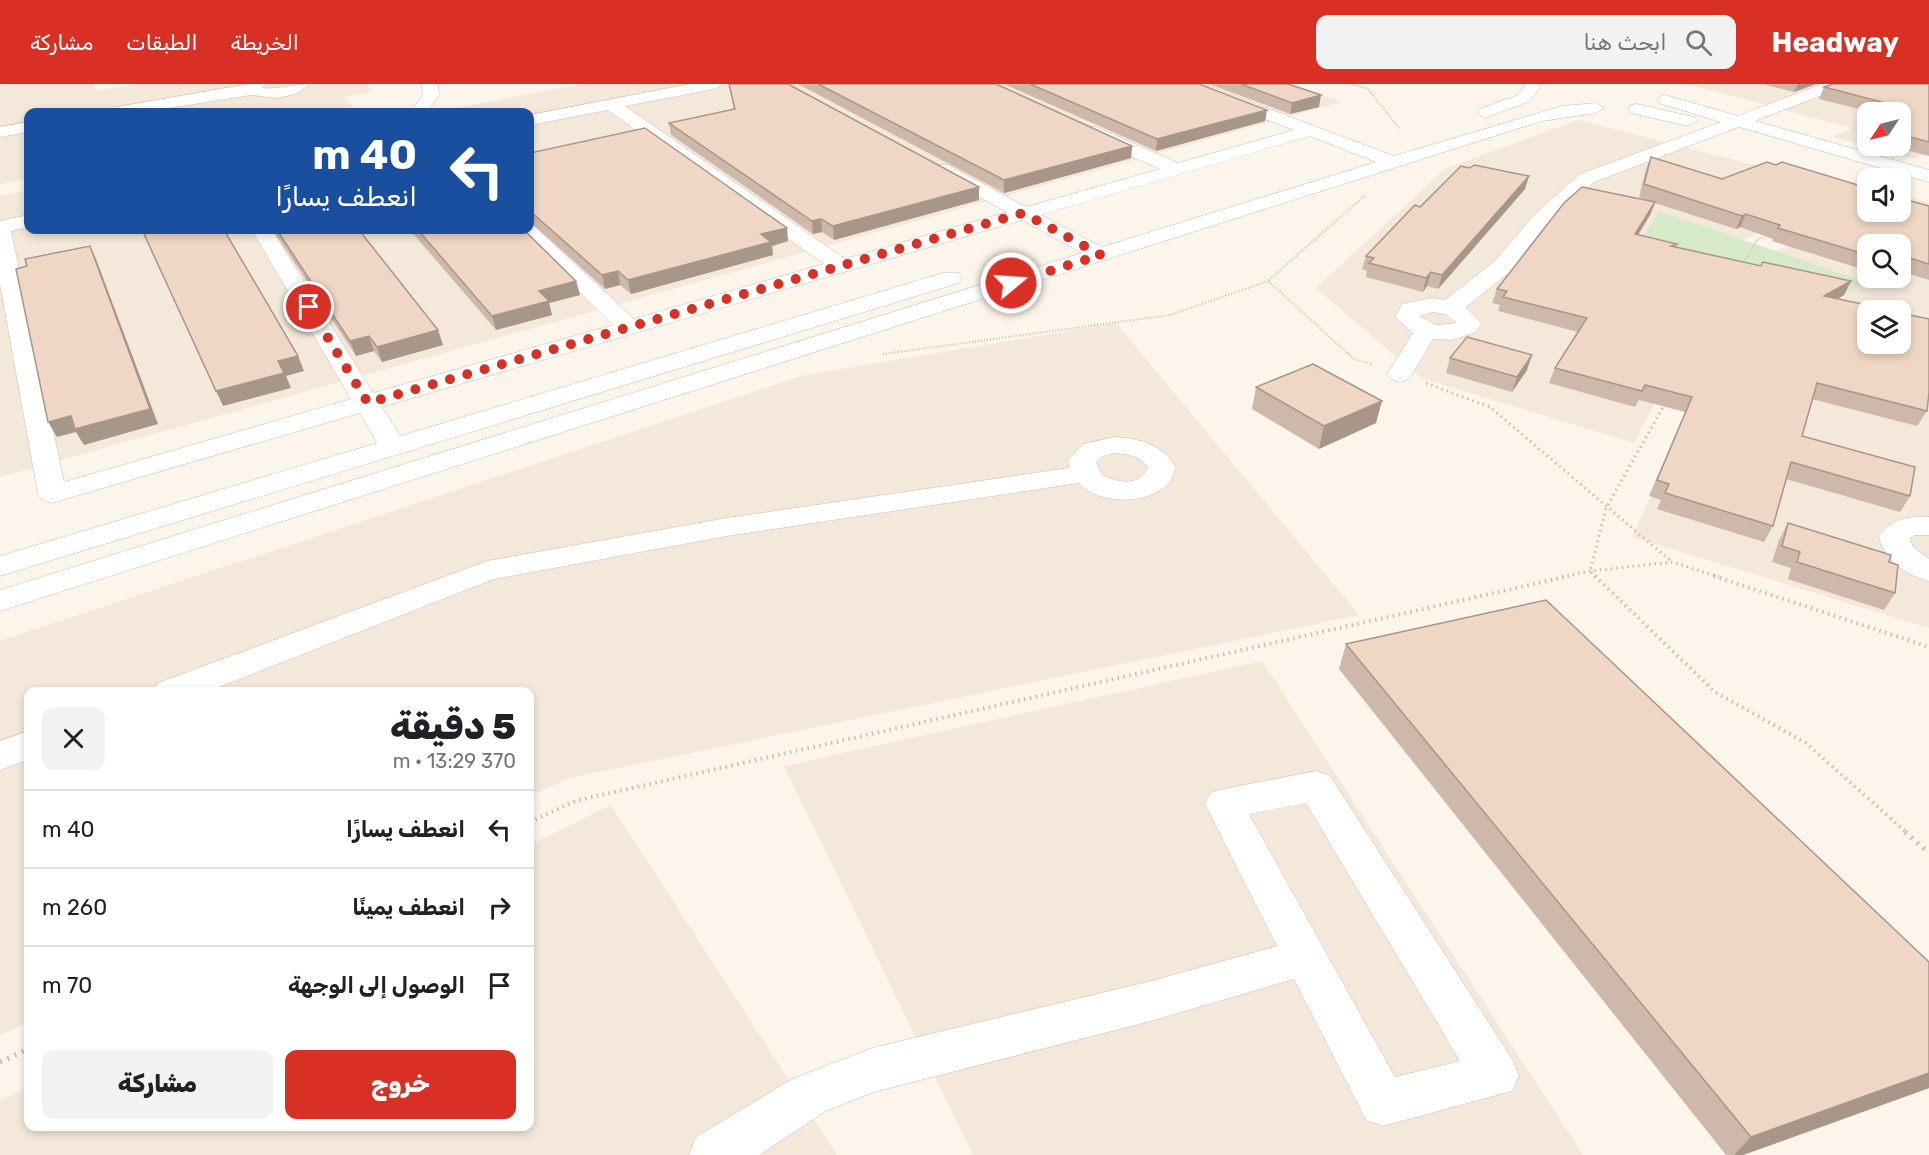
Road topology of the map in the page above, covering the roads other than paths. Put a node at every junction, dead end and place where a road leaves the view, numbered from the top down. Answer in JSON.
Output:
{"nodes":[{"id":1,"x":302,"y":84,"type":"edge"},
{"id":2,"x":430,"y":84,"type":"edge"},
{"id":3,"x":715,"y":84,"type":"edge"},
{"id":4,"x":1188,"y":84,"type":"edge"},
{"id":5,"x":1837,"y":84,"type":"edge"},
{"id":6,"x":1531,"y":86,"type":"edge"},
{"id":7,"x":254,"y":87,"type":"edge"},
{"id":8,"x":1663,"y":91,"type":"edge"},
{"id":9,"x":611,"y":104,"type":"junction"},
{"id":10,"x":139,"y":108,"type":"edge"},
{"id":11,"x":422,"y":108,"type":"edge"},
{"id":12,"x":1596,"y":108,"type":"junction"},
{"id":13,"x":1637,"y":109,"type":"junction"},
{"id":14,"x":534,"y":119,"type":"edge"},
{"id":15,"x":1736,"y":121,"type":"junction"},
{"id":16,"x":1070,"y":122,"type":"edge"},
{"id":17,"x":1716,"y":128,"type":"junction"},
{"id":18,"x":24,"y":129,"type":"edge"},
{"id":19,"x":1310,"y":130,"type":"junction"},
{"id":20,"x":0,"y":132,"type":"edge"},
{"id":21,"x":1366,"y":152,"type":"junction"},
{"id":22,"x":1393,"y":162,"type":"junction"},
{"id":23,"x":928,"y":163,"type":"edge"},
{"id":24,"x":1176,"y":169,"type":"junction"},
{"id":25,"x":1857,"y":169,"type":"edge"},
{"id":26,"x":1929,"y":176,"type":"edge"},
{"id":27,"x":1911,"y":184,"type":"edge"},
{"id":28,"x":1929,"y":190,"type":"edge"},
{"id":29,"x":1023,"y":213,"type":"junction"},
{"id":30,"x":24,"y":222,"type":"edge"},
{"id":31,"x":0,"y":227,"type":"edge"},
{"id":32,"x":264,"y":234,"type":"edge"},
{"id":33,"x":531,"y":234,"type":"edge"},
{"id":34,"x":1074,"y":241,"type":"junction"},
{"id":35,"x":1101,"y":255,"type":"junction"},
{"id":36,"x":841,"y":266,"type":"junction"},
{"id":37,"x":629,"y":327,"type":"junction"},
{"id":38,"x":1400,"y":374,"type":"dead end"},
{"id":39,"x":368,"y":403,"type":"junction"},
{"id":40,"x":393,"y":447,"type":"junction"},
{"id":41,"x":1083,"y":474,"type":"dead end"},
{"id":42,"x":1929,"y":526,"type":"edge"},
{"id":43,"x":0,"y":566,"type":"edge"},
{"id":44,"x":1929,"y":571,"type":"edge"},
{"id":45,"x":0,"y":601,"type":"edge"},
{"id":46,"x":183,"y":687,"type":"edge"},
{"id":47,"x":24,"y":747,"type":"edge"},
{"id":48,"x":0,"y":756,"type":"edge"},
{"id":49,"x":1305,"y":957,"type":"junction"},
{"id":50,"x":714,"y":1155,"type":"edge"}],
"edges":[{"from":1,"to":7,"type":"street"},
{"from":2,"to":11,"type":"street"},
{"from":3,"to":9,"type":"street"},
{"from":4,"to":19,"type":"street"},
{"from":5,"to":15,"type":"street"},
{"from":6,"to":12,"type":"street"},
{"from":6,"to":21,"type":"street"},
{"from":7,"to":10,"type":"street"},
{"from":8,"to":13,"type":"street"},
{"from":8,"to":15,"type":"street"},
{"from":9,"to":14,"type":"street"},
{"from":9,"to":36,"type":"street"},
{"from":12,"to":13,"type":"street"},
{"from":12,"to":22,"type":"street"},
{"from":13,"to":17,"type":"street"},
{"from":15,"to":17,"type":"street"},
{"from":15,"to":26,"type":"street"},
{"from":16,"to":24,"type":"street"},
{"from":17,"to":25,"type":"street"},
{"from":17,"to":38,"type":"street"},
{"from":18,"to":20,"type":"street"},
{"from":19,"to":21,"type":"street"},
{"from":19,"to":24,"type":"street"},
{"from":21,"to":22,"type":"street"},
{"from":21,"to":34,"type":"street"},
{"from":22,"to":35,"type":"street"},
{"from":23,"to":29,"type":"street"},
{"from":24,"to":29,"type":"street"},
{"from":27,"to":28,"type":"street"},
{"from":29,"to":34,"type":"street"},
{"from":29,"to":36,"type":"street"},
{"from":30,"to":31,"type":"street"},
{"from":31,"to":39,"type":"street"},
{"from":32,"to":39,"type":"street"},
{"from":33,"to":37,"type":"street"},
{"from":34,"to":35,"type":"street"},
{"from":34,"to":40,"type":"street"},
{"from":35,"to":45,"type":"street"},
{"from":36,"to":37,"type":"street"},
{"from":37,"to":39,"type":"street"},
{"from":39,"to":40,"type":"street"},
{"from":40,"to":43,"type":"street"},
{"from":41,"to":46,"type":"street"},
{"from":42,"to":44,"type":"street"},
{"from":47,"to":48,"type":"street"},
{"from":49,"to":49,"type":"street"},
{"from":49,"to":50,"type":"street"}]}
